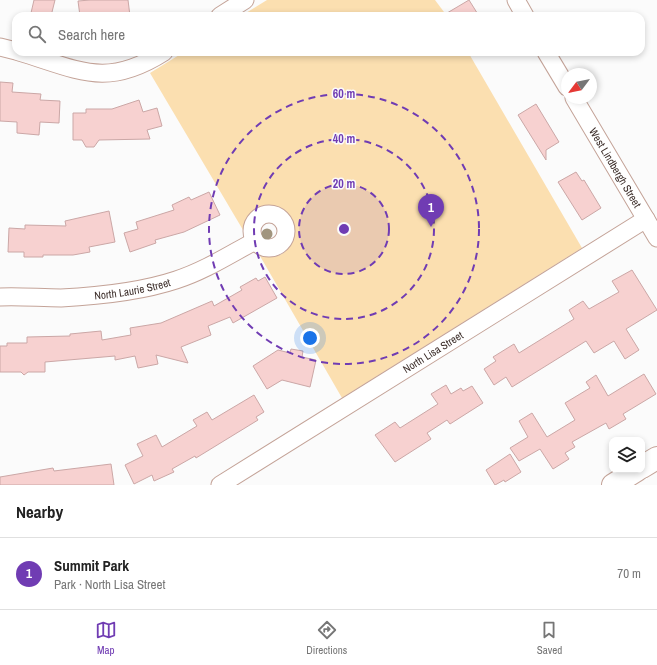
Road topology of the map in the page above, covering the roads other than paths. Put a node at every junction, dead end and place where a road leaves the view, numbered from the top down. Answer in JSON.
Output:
{"nodes":[{"id":1,"x":245,"y":0,"type":"edge"},
{"id":2,"x":516,"y":0,"type":"edge"},
{"id":3,"x":226,"y":12,"type":"edge"},
{"id":4,"x":523,"y":12,"type":"edge"},
{"id":5,"x":0,"y":47,"type":"edge"},
{"id":6,"x":12,"y":50,"type":"edge"},
{"id":7,"x":32,"y":56,"type":"edge"},
{"id":8,"x":157,"y":56,"type":"edge"},
{"id":9,"x":548,"y":56,"type":"edge"},
{"id":10,"x":561,"y":77,"type":"edge"},
{"id":11,"x":578,"y":104,"type":"edge"},
{"id":12,"x":646,"y":219,"type":"junction"},
{"id":13,"x":657,"y":238,"type":"edge"},
{"id":14,"x":255,"y":241,"type":"dead end"},
{"id":15,"x":0,"y":297,"type":"edge"},
{"id":16,"x":657,"y":458,"type":"edge"},
{"id":17,"x":645,"y":465,"type":"edge"},
{"id":18,"x":632,"y":473,"type":"edge"},
{"id":19,"x":220,"y":485,"type":"edge"},
{"id":20,"x":613,"y":485,"type":"edge"}],
"edges":[{"from":1,"to":3,"type":"street"},
{"from":2,"to":4,"type":"street"},
{"from":5,"to":6,"type":"street"},
{"from":7,"to":8,"type":"street"},
{"from":9,"to":10,"type":"street"},
{"from":11,"to":12,"type":"street","name":"West Lindbergh Street"},
{"from":12,"to":13,"type":"street","name":"West Lindbergh Street"},
{"from":12,"to":19,"type":"street","name":"North Lisa Street"},
{"from":14,"to":15,"type":"street","name":"North Laurie Street"},
{"from":16,"to":17,"type":"main road"},
{"from":18,"to":20,"type":"main road"}]}
